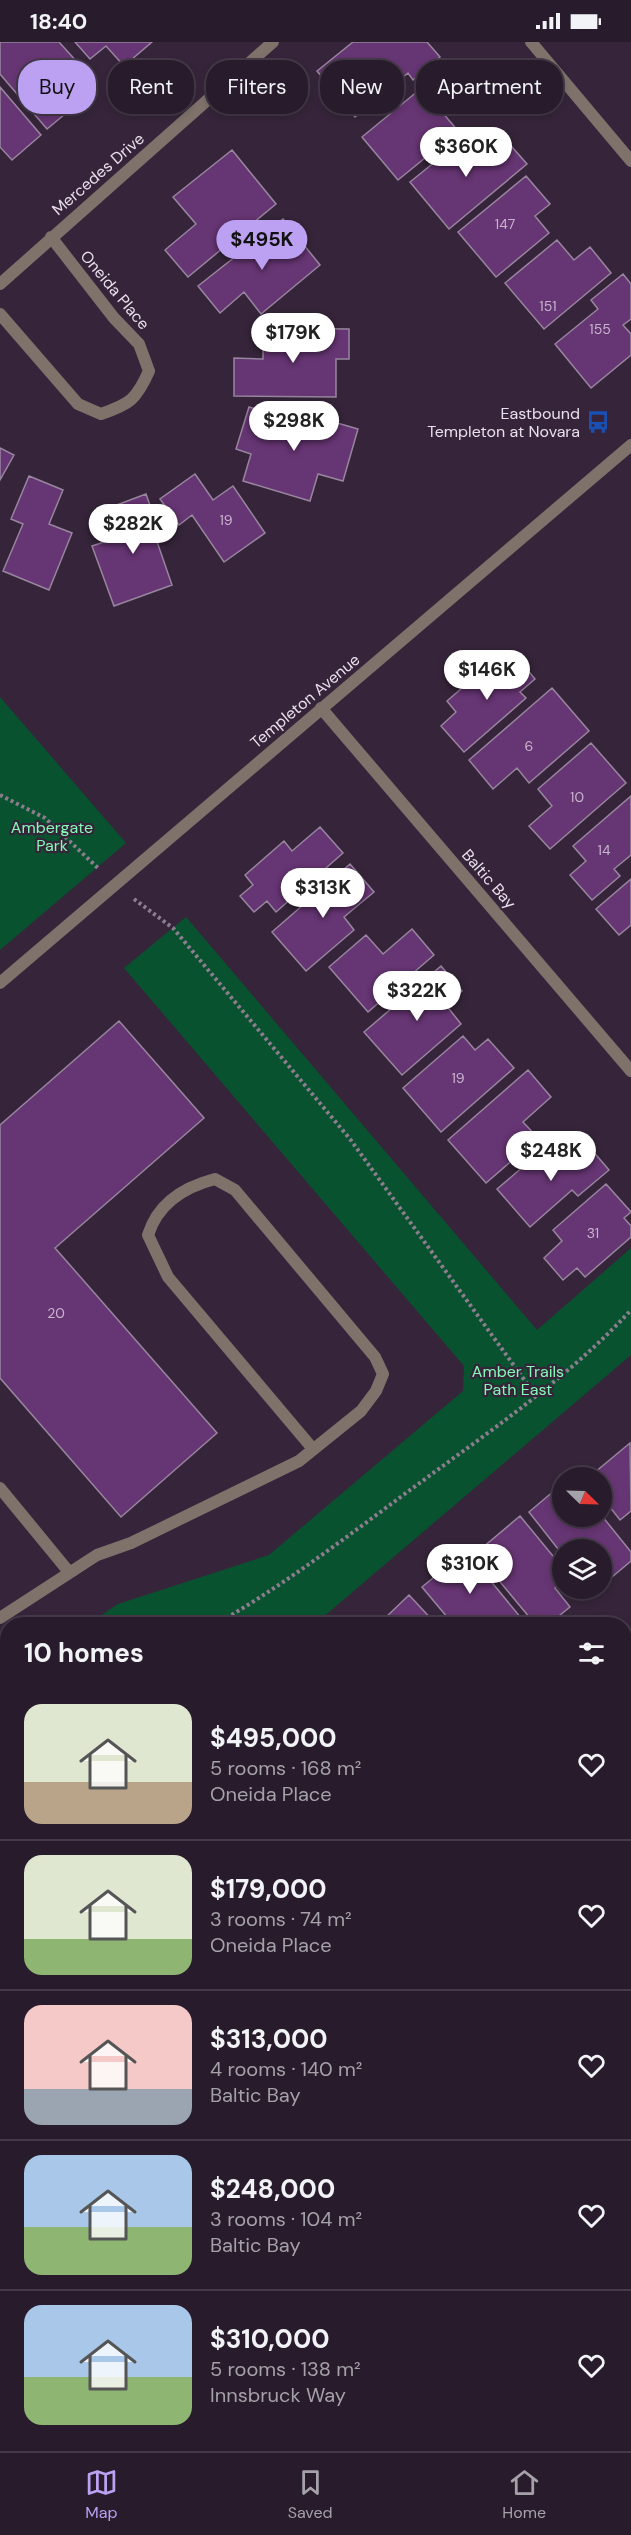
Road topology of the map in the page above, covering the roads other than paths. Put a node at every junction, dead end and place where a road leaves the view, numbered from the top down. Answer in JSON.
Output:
{"nodes":[{"id":1,"x":273,"y":42,"type":"edge"},
{"id":2,"x":531,"y":42,"type":"edge"},
{"id":3,"x":631,"y":161,"type":"edge"},
{"id":4,"x":51,"y":237,"type":"junction"},
{"id":5,"x":0,"y":285,"type":"edge"},
{"id":6,"x":0,"y":314,"type":"edge"},
{"id":7,"x":631,"y":445,"type":"edge"},
{"id":8,"x":321,"y":708,"type":"junction"},
{"id":9,"x":0,"y":983,"type":"edge"},
{"id":10,"x":631,"y":1071,"type":"edge"},
{"id":11,"x":313,"y":1449,"type":"junction"},
{"id":12,"x":0,"y":1488,"type":"edge"},
{"id":13,"x":69,"y":1572,"type":"junction"},
{"id":14,"x":2,"y":1617,"type":"edge"}],
"edges":[{"from":1,"to":4,"type":"street","name":"Mercedes Drive"},
{"from":2,"to":3,"type":"street"},
{"from":4,"to":5,"type":"street","name":"Mercedes Drive"},
{"from":4,"to":6,"type":"street","name":"Oneida Place"},
{"from":7,"to":8,"type":"street","name":"Templeton Avenue"},
{"from":8,"to":9,"type":"street","name":"Templeton Avenue"},
{"from":8,"to":10,"type":"street","name":"Baltic Bay"},
{"from":11,"to":11,"type":"street"},
{"from":11,"to":13,"type":"street"},
{"from":12,"to":13,"type":"street"},
{"from":13,"to":14,"type":"street"}]}
